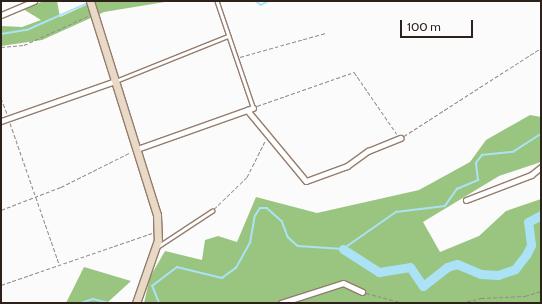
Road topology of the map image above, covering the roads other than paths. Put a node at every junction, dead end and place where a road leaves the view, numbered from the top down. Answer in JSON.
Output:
{"nodes":[{"id":1,"x":34,"y":1,"type":"edge"},
{"id":2,"x":90,"y":1,"type":"edge"},
{"id":3,"x":217,"y":1,"type":"edge"},
{"id":4,"x":1,"y":15,"type":"edge"},
{"id":5,"x":228,"y":36,"type":"junction"},
{"id":6,"x":115,"y":82,"type":"junction"},
{"id":7,"x":253,"y":108,"type":"joint"},
{"id":8,"x":247,"y":110,"type":"junction"},
{"id":9,"x":1,"y":121,"type":"edge"},
{"id":10,"x":400,"y":138,"type":"road end"},
{"id":11,"x":137,"y":149,"type":"junction"},
{"id":12,"x":541,"y":167,"type":"edge"},
{"id":13,"x":466,"y":200,"type":"dead end"},
{"id":14,"x":212,"y":211,"type":"road end"},
{"id":15,"x":156,"y":247,"type":"junction"},
{"id":16,"x":362,"y":292,"type":"road end"},
{"id":17,"x":136,"y":302,"type":"edge"},
{"id":18,"x":281,"y":303,"type":"edge"}],
"edges":[{"from":1,"to":4,"type":"street"},
{"from":2,"to":6,"type":"street"},
{"from":3,"to":5,"type":"lane"},
{"from":5,"to":6,"type":"lane"},
{"from":5,"to":7,"type":"lane"},
{"from":6,"to":9,"type":"street"},
{"from":6,"to":11,"type":"street"},
{"from":7,"to":8,"type":"street"},
{"from":8,"to":10,"type":"street"},
{"from":8,"to":11,"type":"street"},
{"from":11,"to":15,"type":"street"},
{"from":12,"to":13,"type":"street"},
{"from":14,"to":15,"type":"lane"},
{"from":15,"to":17,"type":"street"},
{"from":16,"to":18,"type":"street"}]}
